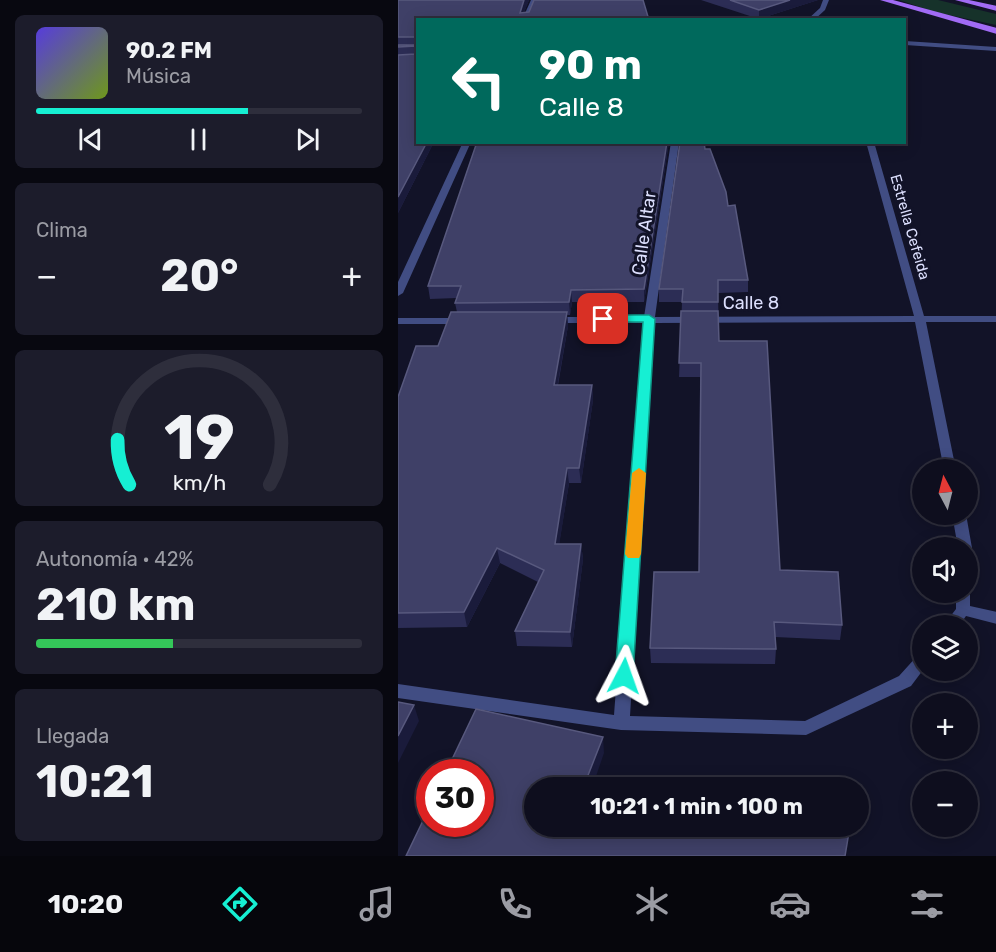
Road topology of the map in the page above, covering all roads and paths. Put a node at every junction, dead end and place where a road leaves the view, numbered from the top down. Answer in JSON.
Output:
{"nodes":[{"id":1,"x":534,"y":0,"type":"edge"},
{"id":2,"x":827,"y":0,"type":"edge"},
{"id":3,"x":884,"y":0,"type":"edge"},
{"id":4,"x":959,"y":0,"type":"edge"},
{"id":5,"x":996,"y":9,"type":"edge"},
{"id":6,"x":526,"y":18,"type":"edge"},
{"id":7,"x":812,"y":18,"type":"edge"},
{"id":8,"x":996,"y":31,"type":"edge"},
{"id":9,"x":906,"y":43,"type":"edge"},
{"id":10,"x":996,"y":49,"type":"edge"},
{"id":11,"x":466,"y":144,"type":"edge"},
{"id":12,"x":675,"y":144,"type":"edge"},
{"id":13,"x":871,"y":144,"type":"edge"},
{"id":14,"x":398,"y":293,"type":"edge"},
{"id":15,"x":649,"y":319,"type":"junction"},
{"id":16,"x":996,"y":319,"type":"edge"},
{"id":17,"x":541,"y":320,"type":"edge"},
{"id":18,"x":920,"y":320,"type":"junction"},
{"id":19,"x":398,"y":321,"type":"edge"},
{"id":20,"x":470,"y":321,"type":"edge"},
{"id":21,"x":948,"y":459,"type":"edge"},
{"id":22,"x":963,"y":603,"type":"edge"},
{"id":23,"x":963,"y":610,"type":"junction"},
{"id":24,"x":959,"y":615,"type":"edge"},
{"id":25,"x":996,"y":618,"type":"edge"},
{"id":26,"x":912,"y":672,"type":"edge"},
{"id":27,"x":398,"y":691,"type":"edge"},
{"id":28,"x":621,"y":723,"type":"junction"}],
"edges":[{"from":1,"to":6,"type":"street"},
{"from":2,"to":7,"type":"street"},
{"from":3,"to":8,"type":"main road"},
{"from":4,"to":5,"type":"main road"},
{"from":9,"to":10,"type":"street"},
{"from":11,"to":14,"type":"street"},
{"from":12,"to":15,"type":"street","name":"Calle Altar"},
{"from":13,"to":18,"type":"street","name":"Estrella Cefeida"},
{"from":15,"to":17,"type":"street","name":"Calle 8"},
{"from":15,"to":18,"type":"street","name":"Calle 8"},
{"from":15,"to":28,"type":"street","name":"Calle Altar"},
{"from":16,"to":18,"type":"street","name":"Calle 8"},
{"from":18,"to":21,"type":"street","name":"Estrella Cefeida"},
{"from":19,"to":20,"type":"street"},
{"from":22,"to":23,"type":"street"},
{"from":23,"to":24,"type":"street"},
{"from":23,"to":25,"type":"street"},
{"from":26,"to":28,"type":"street"},
{"from":27,"to":28,"type":"street"}]}
